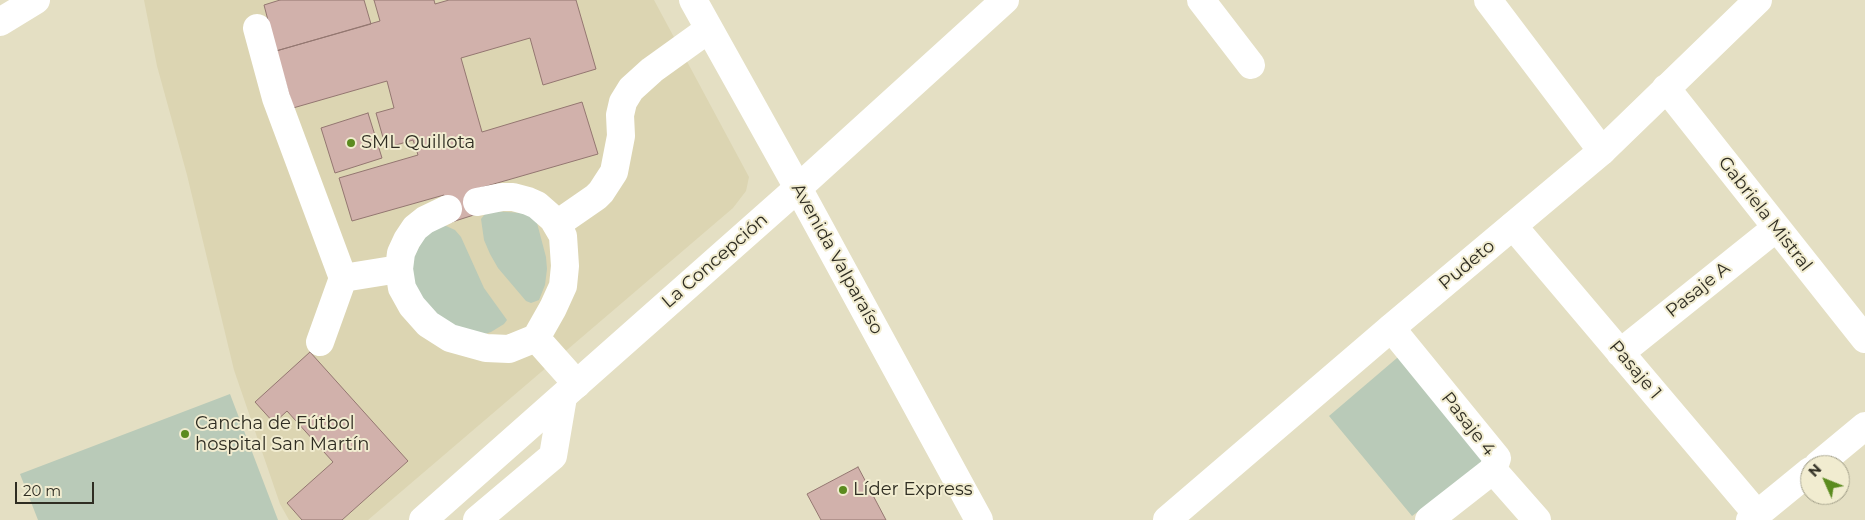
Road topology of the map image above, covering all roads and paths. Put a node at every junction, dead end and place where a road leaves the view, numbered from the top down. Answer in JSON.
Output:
{"nodes":[{"id":1,"x":36,"y":0,"type":"edge"},
{"id":2,"x":693,"y":0,"type":"edge"},
{"id":3,"x":1005,"y":0,"type":"edge"},
{"id":4,"x":1201,"y":0,"type":"edge"},
{"id":5,"x":1488,"y":0,"type":"edge"},
{"id":6,"x":1758,"y":0,"type":"edge"},
{"id":7,"x":0,"y":22,"type":"edge"},
{"id":8,"x":257,"y":28,"type":"dead end"},
{"id":9,"x":709,"y":29,"type":"junction"},
{"id":10,"x":1251,"y":65,"type":"dead end"},
{"id":11,"x":1666,"y":88,"type":"junction"},
{"id":12,"x":1602,"y":150,"type":"junction"},
{"id":13,"x":798,"y":188,"type":"junction"},
{"id":14,"x":477,"y":202,"type":"dead end"},
{"id":15,"x":448,"y":209,"type":"dead end"},
{"id":16,"x":557,"y":224,"type":"junction"},
{"id":17,"x":1513,"y":226,"type":"junction"},
{"id":18,"x":1776,"y":228,"type":"junction"},
{"id":19,"x":399,"y":269,"type":"junction"},
{"id":20,"x":343,"y":278,"type":"junction"},
{"id":21,"x":1390,"y":328,"type":"junction"},
{"id":22,"x":536,"y":338,"type":"junction"},
{"id":23,"x":1865,"y":339,"type":"edge"},
{"id":24,"x":320,"y":342,"type":"dead end"},
{"id":25,"x":1620,"y":353,"type":"junction"},
{"id":26,"x":570,"y":390,"type":"junction"},
{"id":27,"x":1865,"y":426,"type":"edge"},
{"id":28,"x":1830,"y":455,"type":"edge"},
{"id":29,"x":1493,"y":470,"type":"junction"},
{"id":30,"x":1800,"y":479,"type":"edge"},
{"id":31,"x":1181,"y":516,"type":"edge"},
{"id":32,"x":1754,"y":517,"type":"edge"},
{"id":33,"x":422,"y":520,"type":"edge"},
{"id":34,"x":477,"y":520,"type":"edge"},
{"id":35,"x":979,"y":520,"type":"edge"},
{"id":36,"x":1429,"y":520,"type":"edge"},
{"id":37,"x":1537,"y":520,"type":"edge"}],
"edges":[{"from":1,"to":7,"type":"street"},
{"from":2,"to":9,"type":"street","name":"Avenida Valparaíso"},
{"from":3,"to":13,"type":"street","name":"La Concepción"},
{"from":4,"to":10,"type":"street"},
{"from":5,"to":12,"type":"street"},
{"from":6,"to":11,"type":"street","name":"Pudeto"},
{"from":8,"to":20,"type":"street"},
{"from":9,"to":13,"type":"street","name":"Avenida Valparaíso"},
{"from":9,"to":16,"type":"street"},
{"from":11,"to":12,"type":"street","name":"Pudeto"},
{"from":11,"to":18,"type":"street","name":"Gabriela Mistral"},
{"from":12,"to":17,"type":"street","name":"Pudeto"},
{"from":13,"to":26,"type":"street","name":"La Concepción"},
{"from":13,"to":35,"type":"street","name":"Avenida Valparaíso"},
{"from":14,"to":16,"type":"street"},
{"from":15,"to":19,"type":"street"},
{"from":16,"to":22,"type":"street"},
{"from":17,"to":21,"type":"street","name":"Pudeto"},
{"from":17,"to":25,"type":"street","name":"Pasaje 1"},
{"from":18,"to":23,"type":"street","name":"Gabriela Mistral"},
{"from":18,"to":25,"type":"street","name":"Pasaje A"},
{"from":19,"to":20,"type":"street"},
{"from":19,"to":22,"type":"street"},
{"from":20,"to":24,"type":"street"},
{"from":21,"to":29,"type":"street","name":"Pasaje 4"},
{"from":21,"to":31,"type":"street","name":"Pudeto"},
{"from":22,"to":26,"type":"street"},
{"from":25,"to":32,"type":"street","name":"Pasaje 1"},
{"from":26,"to":33,"type":"street","name":"La Concepción"},
{"from":26,"to":34,"type":"street"},
{"from":27,"to":28,"type":"street"},
{"from":29,"to":36,"type":"street"},
{"from":29,"to":37,"type":"street","name":"Pasaje 4"},
{"from":30,"to":32,"type":"street"}]}
